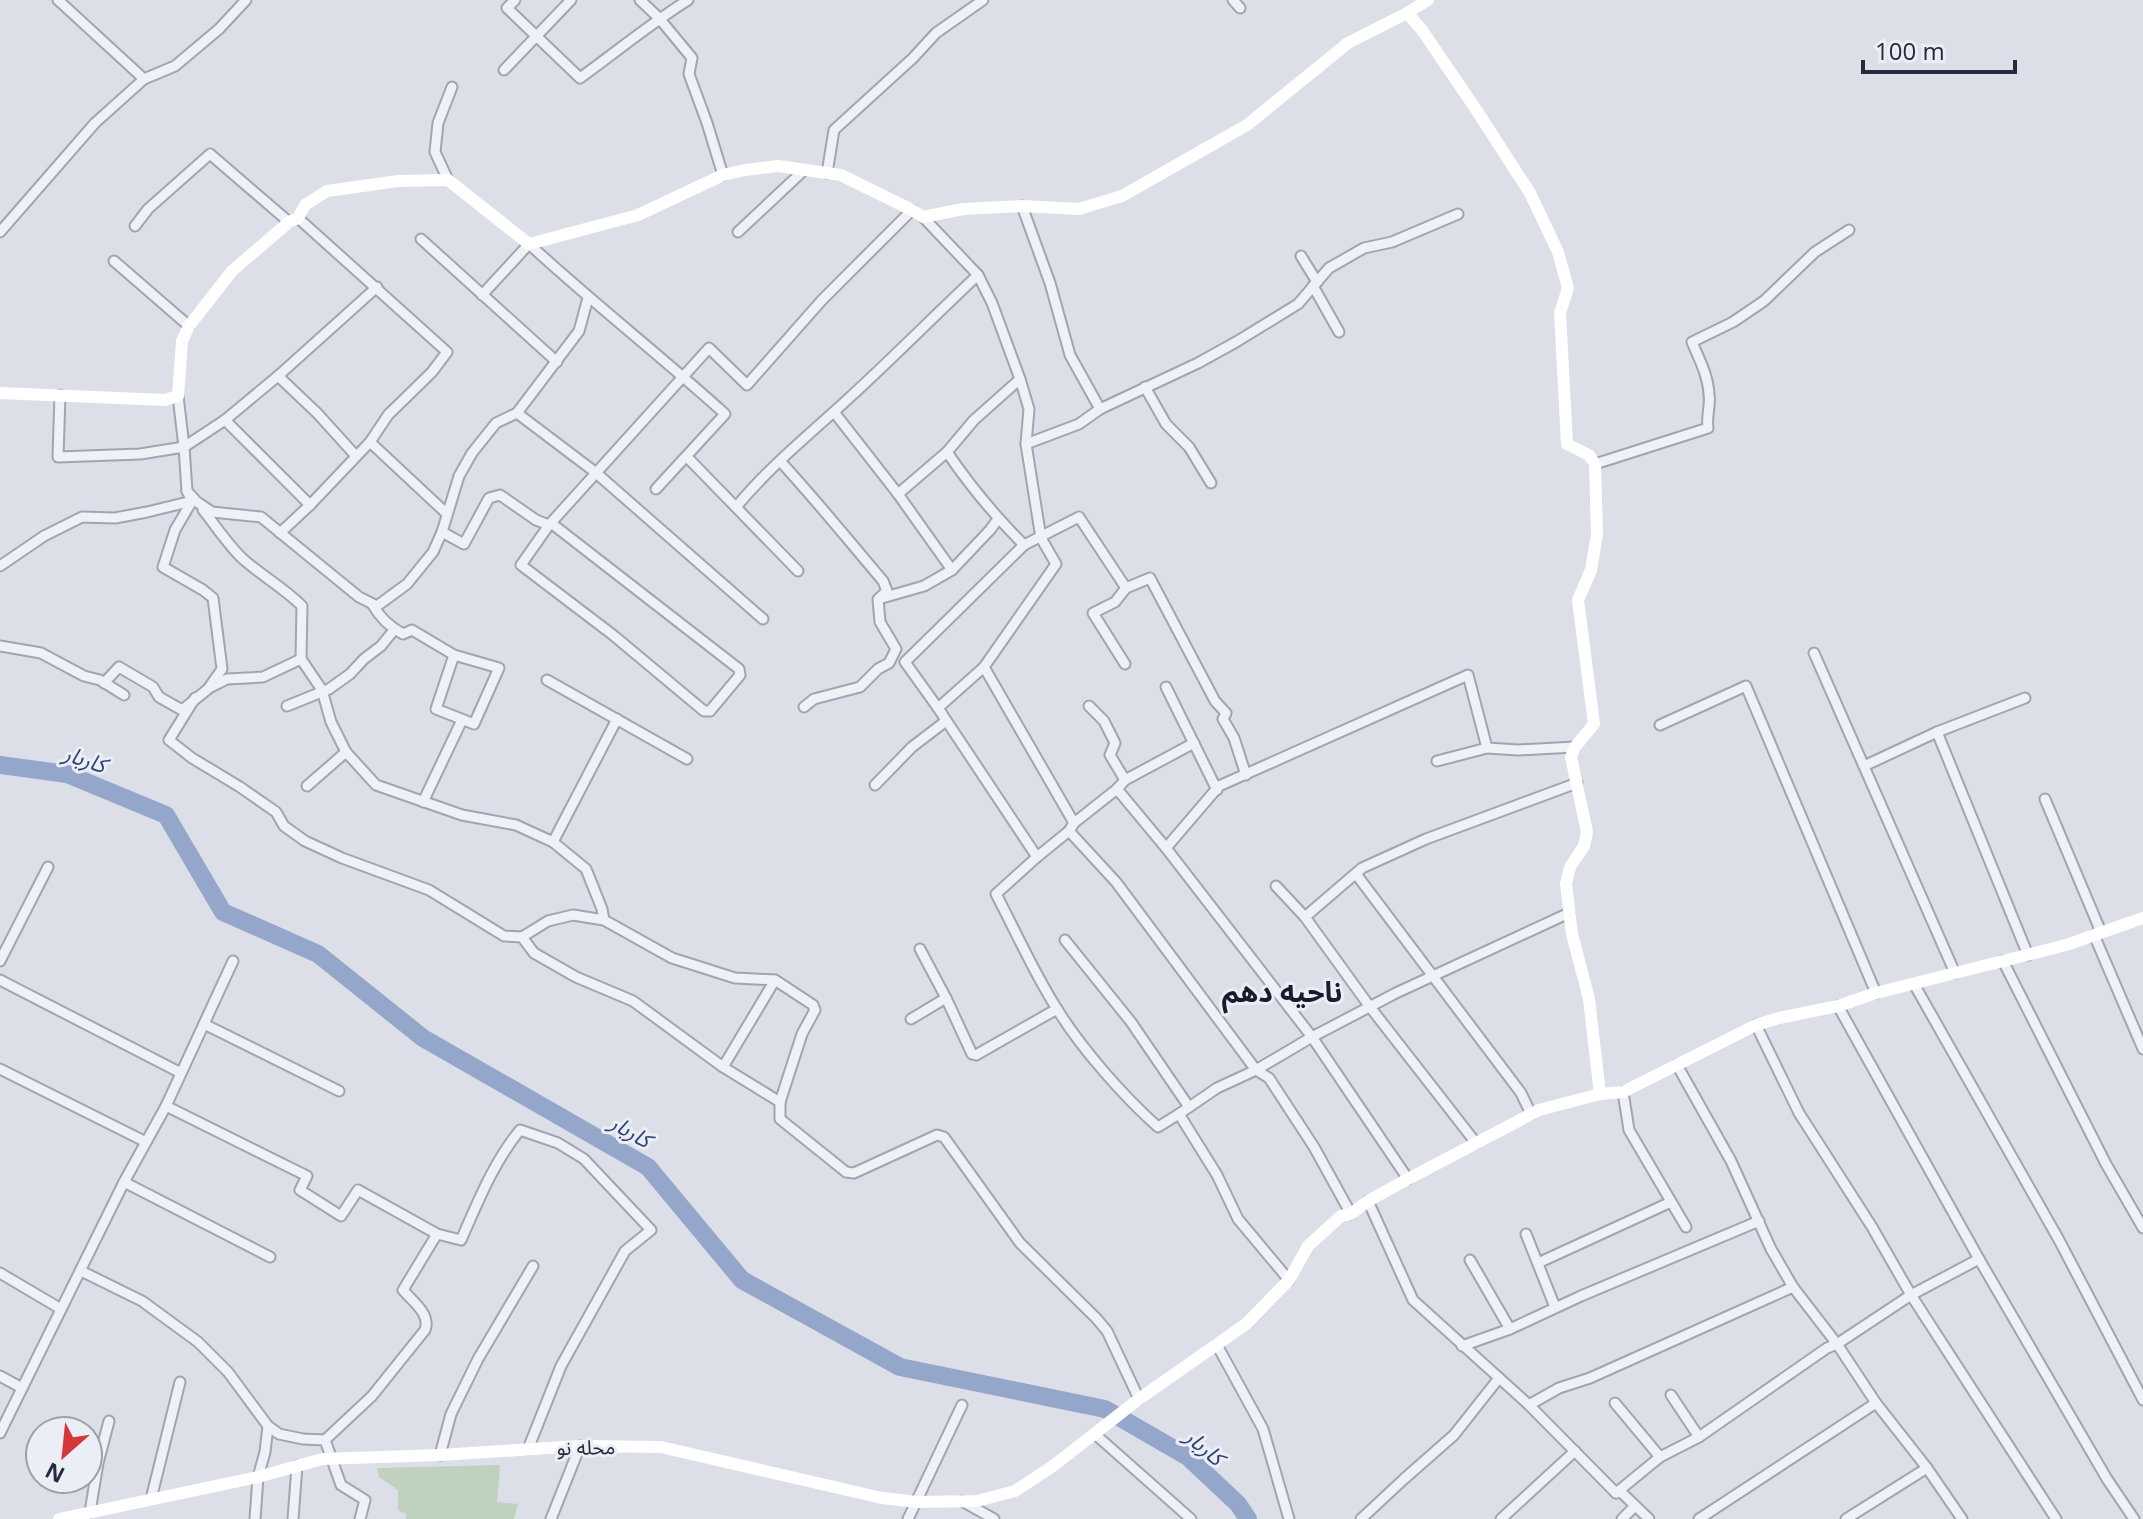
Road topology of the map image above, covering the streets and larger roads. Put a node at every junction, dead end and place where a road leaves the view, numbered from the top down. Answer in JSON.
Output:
{"nodes":[{"id":1,"x":58,"y":0,"type":"edge"},
{"id":2,"x":246,"y":0,"type":"edge"},
{"id":3,"x":515,"y":0,"type":"edge"},
{"id":4,"x":571,"y":0,"type":"edge"},
{"id":5,"x":640,"y":0,"type":"edge"},
{"id":6,"x":688,"y":0,"type":"edge"},
{"id":7,"x":983,"y":0,"type":"edge"},
{"id":8,"x":1428,"y":0,"type":"edge"},
{"id":9,"x":1407,"y":13,"type":"junction"},
{"id":10,"x":659,"y":18,"type":"junction"},
{"id":11,"x":536,"y":36,"type":"junction"},
{"id":12,"x":504,"y":70,"type":"dead end"},
{"id":13,"x":144,"y":79,"type":"junction"},
{"id":14,"x":452,"y":87,"type":"dead end"},
{"id":15,"x":803,"y":171,"type":"junction"},
{"id":16,"x":827,"y":173,"type":"junction"},
{"id":17,"x":723,"y":175,"type":"junction"},
{"id":18,"x":448,"y":180,"type":"junction"},
{"id":19,"x":1022,"y":206,"type":"junction"},
{"id":20,"x":917,"y":214,"type":"junction"},
{"id":21,"x":1458,"y":214,"type":"dead end"},
{"id":22,"x":294,"y":220,"type":"junction"},
{"id":23,"x":135,"y":226,"type":"dead end"},
{"id":24,"x":1849,"y":230,"type":"dead end"},
{"id":25,"x":0,"y":232,"type":"edge"},
{"id":26,"x":738,"y":232,"type":"dead end"},
{"id":27,"x":421,"y":239,"type":"dead end"},
{"id":28,"x":529,"y":244,"type":"junction"},
{"id":29,"x":1301,"y":256,"type":"dead end"},
{"id":30,"x":114,"y":261,"type":"dead end"},
{"id":31,"x":978,"y":275,"type":"junction"},
{"id":32,"x":1315,"y":284,"type":"junction"},
{"id":33,"x":377,"y":287,"type":"junction"},
{"id":34,"x":482,"y":295,"type":"junction"},
{"id":35,"x":588,"y":298,"type":"junction"},
{"id":36,"x":189,"y":326,"type":"junction"},
{"id":37,"x":1339,"y":332,"type":"dead end"},
{"id":38,"x":557,"y":362,"type":"junction"},
{"id":39,"x":278,"y":376,"type":"junction"},
{"id":40,"x":683,"y":376,"type":"junction"},
{"id":41,"x":1020,"y":379,"type":"junction"},
{"id":42,"x":1145,"y":387,"type":"junction"},
{"id":43,"x":0,"y":393,"type":"edge"},
{"id":44,"x":60,"y":395,"type":"junction"},
{"id":45,"x":178,"y":396,"type":"junction"},
{"id":46,"x":1100,"y":409,"type":"junction"},
{"id":47,"x":834,"y":412,"type":"junction"},
{"id":48,"x":517,"y":413,"type":"junction"},
{"id":49,"x":225,"y":420,"type":"junction"},
{"id":50,"x":370,"y":442,"type":"junction"},
{"id":51,"x":1026,"y":444,"type":"junction"},
{"id":52,"x":184,"y":447,"type":"junction"},
{"id":53,"x":947,"y":452,"type":"junction"},
{"id":54,"x":356,"y":456,"type":"junction"},
{"id":55,"x":687,"y":457,"type":"junction"},
{"id":56,"x":780,"y":461,"type":"junction"},
{"id":57,"x":1595,"y":464,"type":"junction"},
{"id":58,"x":595,"y":472,"type":"junction"},
{"id":59,"x":1211,"y":483,"type":"dead end"},
{"id":60,"x":656,"y":489,"type":"dead end"},
{"id":61,"x":898,"y":494,"type":"junction"},
{"id":62,"x":194,"y":502,"type":"junction"},
{"id":63,"x":310,"y":505,"type":"junction"},
{"id":64,"x":737,"y":506,"type":"junction"},
{"id":65,"x":446,"y":513,"type":"junction"},
{"id":66,"x":998,"y":519,"type":"junction"},
{"id":67,"x":550,"y":524,"type":"junction"},
{"id":68,"x":442,"y":532,"type":"junction"},
{"id":69,"x":280,"y":533,"type":"junction"},
{"id":70,"x":1041,"y":538,"type":"junction"},
{"id":71,"x":1024,"y":545,"type":"junction"},
{"id":72,"x":0,"y":566,"type":"edge"},
{"id":73,"x":952,"y":570,"type":"junction"},
{"id":74,"x":798,"y":571,"type":"dead end"},
{"id":75,"x":1126,"y":588,"type":"junction"},
{"id":76,"x":878,"y":599,"type":"junction"},
{"id":77,"x":373,"y":605,"type":"junction"},
{"id":78,"x":763,"y":619,"type":"dead end"},
{"id":79,"x":394,"y":630,"type":"junction"},
{"id":80,"x":0,"y":646,"type":"edge"},
{"id":81,"x":1814,"y":653,"type":"dead end"},
{"id":82,"x":454,"y":655,"type":"junction"},
{"id":83,"x":301,"y":659,"type":"junction"},
{"id":84,"x":1125,"y":664,"type":"dead end"},
{"id":85,"x":984,"y":667,"type":"junction"},
{"id":86,"x":547,"y":680,"type":"dead end"},
{"id":87,"x":104,"y":683,"type":"junction"},
{"id":88,"x":1166,"y":687,"type":"dead end"},
{"id":89,"x":208,"y":689,"type":"junction"},
{"id":90,"x":322,"y":690,"type":"junction"},
{"id":91,"x":124,"y":695,"type":"dead end"},
{"id":92,"x":195,"y":698,"type":"junction"},
{"id":93,"x":2025,"y":698,"type":"dead end"},
{"id":94,"x":287,"y":706,"type":"dead end"},
{"id":95,"x":1089,"y":706,"type":"dead end"},
{"id":96,"x":804,"y":707,"type":"dead end"},
{"id":97,"x":938,"y":708,"type":"junction"},
{"id":98,"x":617,"y":719,"type":"junction"},
{"id":99,"x":462,"y":720,"type":"junction"},
{"id":100,"x":946,"y":721,"type":"junction"},
{"id":101,"x":1660,"y":725,"type":"dead end"},
{"id":102,"x":1937,"y":732,"type":"junction"},
{"id":103,"x":1194,"y":743,"type":"junction"},
{"id":104,"x":1575,"y":747,"type":"junction"},
{"id":105,"x":1487,"y":748,"type":"junction"},
{"id":106,"x":346,"y":752,"type":"junction"},
{"id":107,"x":687,"y":759,"type":"dead end"},
{"id":108,"x":1437,"y":761,"type":"dead end"},
{"id":109,"x":1864,"y":766,"type":"junction"},
{"id":110,"x":1246,"y":775,"type":"junction"},
{"id":111,"x":1125,"y":780,"type":"junction"},
{"id":112,"x":1577,"y":783,"type":"junction"},
{"id":113,"x":875,"y":785,"type":"dead end"},
{"id":114,"x":307,"y":786,"type":"dead end"},
{"id":115,"x":1117,"y":789,"type":"junction"},
{"id":116,"x":1217,"y":790,"type":"junction"},
{"id":117,"x":2045,"y":799,"type":"dead end"},
{"id":118,"x":423,"y":802,"type":"junction"},
{"id":119,"x":1072,"y":827,"type":"junction"},
{"id":120,"x":553,"y":842,"type":"junction"},
{"id":121,"x":1166,"y":848,"type":"junction"},
{"id":122,"x":1037,"y":857,"type":"junction"},
{"id":123,"x":48,"y":867,"type":"dead end"},
{"id":124,"x":1356,"y":874,"type":"junction"},
{"id":125,"x":1276,"y":886,"type":"dead end"},
{"id":126,"x":1569,"y":913,"type":"junction"},
{"id":127,"x":1305,"y":917,"type":"junction"},
{"id":128,"x":2143,"y":918,"type":"edge"},
{"id":129,"x":604,"y":920,"type":"junction"},
{"id":130,"x":2098,"y":934,"type":"junction"},
{"id":131,"x":522,"y":937,"type":"junction"},
{"id":132,"x":1065,"y":940,"type":"dead end"},
{"id":133,"x":920,"y":949,"type":"dead end"},
{"id":134,"x":2028,"y":955,"type":"junction"},
{"id":135,"x":0,"y":961,"type":"edge"},
{"id":136,"x":233,"y":961,"type":"dead end"},
{"id":137,"x":2003,"y":961,"type":"junction"},
{"id":138,"x":1955,"y":973,"type":"junction"},
{"id":139,"x":1433,"y":977,"type":"junction"},
{"id":140,"x":0,"y":980,"type":"edge"},
{"id":141,"x":775,"y":980,"type":"junction"},
{"id":142,"x":1914,"y":984,"type":"junction"},
{"id":143,"x":1876,"y":993,"type":"junction"},
{"id":144,"x":946,"y":998,"type":"junction"},
{"id":145,"x":1838,"y":1006,"type":"junction"},
{"id":146,"x":1370,"y":1007,"type":"junction"},
{"id":147,"x":1057,"y":1009,"type":"junction"},
{"id":148,"x":911,"y":1019,"type":"dead end"},
{"id":149,"x":204,"y":1024,"type":"junction"},
{"id":150,"x":1756,"y":1025,"type":"junction"},
{"id":151,"x":1312,"y":1037,"type":"junction"},
{"id":152,"x":2143,"y":1049,"type":"edge"},
{"id":153,"x":1677,"y":1065,"type":"junction"},
{"id":154,"x":723,"y":1067,"type":"junction"},
{"id":155,"x":0,"y":1069,"type":"edge"},
{"id":156,"x":1256,"y":1070,"type":"junction"},
{"id":157,"x":181,"y":1073,"type":"junction"},
{"id":158,"x":339,"y":1091,"type":"dead end"},
{"id":159,"x":1623,"y":1092,"type":"junction"},
{"id":160,"x":1600,"y":1094,"type":"junction"},
{"id":161,"x":780,"y":1102,"type":"junction"},
{"id":162,"x":166,"y":1106,"type":"junction"},
{"id":163,"x":1189,"y":1107,"type":"junction"},
{"id":164,"x":1179,"y":1114,"type":"junction"},
{"id":165,"x":1531,"y":1114,"type":"junction"},
{"id":166,"x":146,"y":1142,"type":"junction"},
{"id":167,"x":1476,"y":1143,"type":"junction"},
{"id":168,"x":1408,"y":1179,"type":"junction"},
{"id":169,"x":124,"y":1182,"type":"junction"},
{"id":170,"x":1368,"y":1201,"type":"junction"},
{"id":171,"x":1671,"y":1202,"type":"junction"},
{"id":172,"x":1351,"y":1214,"type":"junction"},
{"id":173,"x":1759,"y":1221,"type":"junction"},
{"id":174,"x":1686,"y":1227,"type":"dead end"},
{"id":175,"x":2143,"y":1228,"type":"edge"},
{"id":176,"x":437,"y":1234,"type":"junction"},
{"id":177,"x":1526,"y":1234,"type":"dead end"},
{"id":178,"x":270,"y":1257,"type":"dead end"},
{"id":179,"x":1979,"y":1259,"type":"junction"},
{"id":180,"x":1470,"y":1260,"type":"dead end"},
{"id":181,"x":1538,"y":1263,"type":"junction"},
{"id":182,"x":533,"y":1266,"type":"dead end"},
{"id":183,"x":81,"y":1271,"type":"junction"},
{"id":184,"x":0,"y":1273,"type":"edge"},
{"id":185,"x":1289,"y":1280,"type":"junction"},
{"id":186,"x":1793,"y":1287,"type":"junction"},
{"id":187,"x":1911,"y":1295,"type":"junction"},
{"id":188,"x":1555,"y":1307,"type":"junction"},
{"id":189,"x":61,"y":1309,"type":"junction"},
{"id":190,"x":1510,"y":1329,"type":"junction"},
{"id":191,"x":1837,"y":1344,"type":"junction"},
{"id":192,"x":1217,"y":1345,"type":"junction"},
{"id":193,"x":1462,"y":1346,"type":"junction"},
{"id":194,"x":0,"y":1376,"type":"edge"},
{"id":195,"x":1499,"y":1378,"type":"junction"},
{"id":196,"x":180,"y":1382,"type":"dead end"},
{"id":197,"x":22,"y":1388,"type":"junction"},
{"id":198,"x":1671,"y":1395,"type":"dead end"},
{"id":199,"x":2143,"y":1400,"type":"edge"},
{"id":200,"x":1137,"y":1401,"type":"junction"},
{"id":201,"x":1615,"y":1403,"type":"dead end"},
{"id":202,"x":1876,"y":1403,"type":"junction"},
{"id":203,"x":962,"y":1405,"type":"dead end"},
{"id":204,"x":1529,"y":1405,"type":"junction"},
{"id":205,"x":109,"y":1421,"type":"dead end"},
{"id":206,"x":268,"y":1426,"type":"junction"},
{"id":207,"x":0,"y":1433,"type":"edge"},
{"id":208,"x":1096,"y":1435,"type":"junction"},
{"id":209,"x":1699,"y":1437,"type":"junction"},
{"id":210,"x":325,"y":1440,"type":"junction"},
{"id":211,"x":580,"y":1446,"type":"junction"},
{"id":212,"x":528,"y":1449,"type":"junction"},
{"id":213,"x":1575,"y":1451,"type":"junction"},
{"id":214,"x":440,"y":1455,"type":"junction"},
{"id":215,"x":1660,"y":1457,"type":"junction"},
{"id":216,"x":331,"y":1458,"type":"junction"},
{"id":217,"x":297,"y":1466,"type":"junction"},
{"id":218,"x":1927,"y":1468,"type":"junction"},
{"id":219,"x":258,"y":1477,"type":"junction"},
{"id":220,"x":1616,"y":1493,"type":"junction"},
{"id":221,"x":151,"y":1499,"type":"junction"},
{"id":222,"x":962,"y":1501,"type":"junction"},
{"id":223,"x":917,"y":1502,"type":"junction"},
{"id":224,"x":1635,"y":1506,"type":"junction"},
{"id":225,"x":90,"y":1512,"type":"junction"},
{"id":226,"x":1504,"y":1518,"type":"edge"},
{"id":227,"x":59,"y":1519,"type":"edge"},
{"id":228,"x":255,"y":1519,"type":"edge"},
{"id":229,"x":293,"y":1519,"type":"edge"},
{"id":230,"x":360,"y":1519,"type":"edge"},
{"id":231,"x":551,"y":1519,"type":"edge"},
{"id":232,"x":908,"y":1519,"type":"edge"},
{"id":233,"x":994,"y":1519,"type":"edge"},
{"id":234,"x":1191,"y":1519,"type":"edge"},
{"id":235,"x":1289,"y":1519,"type":"edge"},
{"id":236,"x":1361,"y":1519,"type":"edge"},
{"id":237,"x":1622,"y":1519,"type":"edge"},
{"id":238,"x":1649,"y":1519,"type":"edge"},
{"id":239,"x":1699,"y":1519,"type":"edge"},
{"id":240,"x":1846,"y":1519,"type":"edge"},
{"id":241,"x":1962,"y":1519,"type":"edge"},
{"id":242,"x":2056,"y":1519,"type":"edge"},
{"id":243,"x":2134,"y":1519,"type":"edge"}],
"edges":[{"from":1,"to":13,"type":"street"},
{"from":2,"to":13,"type":"street"},
{"from":3,"to":11,"type":"street"},
{"from":4,"to":11,"type":"street"},
{"from":5,"to":10,"type":"street"},
{"from":6,"to":10,"type":"street"},
{"from":7,"to":16,"type":"street"},
{"from":8,"to":9,"type":"street"},
{"from":9,"to":19,"type":"street"},
{"from":9,"to":57,"type":"street"},
{"from":10,"to":11,"type":"street"},
{"from":10,"to":17,"type":"street"},
{"from":11,"to":12,"type":"street"},
{"from":13,"to":25,"type":"street"},
{"from":14,"to":18,"type":"street"},
{"from":15,"to":16,"type":"street"},
{"from":15,"to":17,"type":"street"},
{"from":15,"to":26,"type":"street"},
{"from":16,"to":20,"type":"street"},
{"from":17,"to":28,"type":"street"},
{"from":18,"to":22,"type":"street"},
{"from":18,"to":28,"type":"street"},
{"from":19,"to":20,"type":"street"},
{"from":19,"to":46,"type":"street"},
{"from":20,"to":31,"type":"street"},
{"from":20,"to":40,"type":"street"},
{"from":21,"to":32,"type":"street"},
{"from":22,"to":23,"type":"street"},
{"from":22,"to":33,"type":"street"},
{"from":22,"to":36,"type":"street"},
{"from":24,"to":57,"type":"street"},
{"from":27,"to":34,"type":"street"},
{"from":28,"to":34,"type":"street"},
{"from":28,"to":35,"type":"street"},
{"from":29,"to":32,"type":"street"},
{"from":30,"to":36,"type":"street"},
{"from":31,"to":41,"type":"street"},
{"from":31,"to":47,"type":"street"},
{"from":32,"to":37,"type":"street"},
{"from":32,"to":42,"type":"street"},
{"from":33,"to":39,"type":"street"},
{"from":33,"to":50,"type":"street"},
{"from":34,"to":38,"type":"street"},
{"from":35,"to":38,"type":"street"},
{"from":35,"to":40,"type":"street"},
{"from":36,"to":45,"type":"street"},
{"from":38,"to":48,"type":"street"},
{"from":39,"to":49,"type":"street"},
{"from":39,"to":54,"type":"street"},
{"from":40,"to":55,"type":"street"},
{"from":40,"to":58,"type":"street"},
{"from":41,"to":51,"type":"street"},
{"from":41,"to":53,"type":"street"},
{"from":42,"to":46,"type":"street"},
{"from":42,"to":59,"type":"street"},
{"from":43,"to":44,"type":"street"},
{"from":44,"to":45,"type":"street"},
{"from":44,"to":52,"type":"street"},
{"from":45,"to":52,"type":"street"},
{"from":46,"to":51,"type":"street"},
{"from":47,"to":56,"type":"street"},
{"from":47,"to":61,"type":"street"},
{"from":48,"to":58,"type":"street"},
{"from":48,"to":65,"type":"street"},
{"from":49,"to":52,"type":"street"},
{"from":49,"to":63,"type":"street"},
{"from":50,"to":54,"type":"street"},
{"from":50,"to":65,"type":"street"},
{"from":51,"to":70,"type":"street"},
{"from":52,"to":62,"type":"street"},
{"from":53,"to":61,"type":"street"},
{"from":53,"to":66,"type":"street"},
{"from":54,"to":63,"type":"street"},
{"from":55,"to":60,"type":"street"},
{"from":55,"to":64,"type":"street"},
{"from":56,"to":64,"type":"street"},
{"from":56,"to":76,"type":"street"},
{"from":57,"to":104,"type":"street"},
{"from":58,"to":67,"type":"street"},
{"from":58,"to":78,"type":"street"},
{"from":61,"to":73,"type":"street"},
{"from":62,"to":69,"type":"street"},
{"from":62,"to":72,"type":"street"},
{"from":62,"to":83,"type":"street"},
{"from":62,"to":89,"type":"street"},
{"from":63,"to":69,"type":"street"},
{"from":64,"to":74,"type":"street"},
{"from":65,"to":68,"type":"street"},
{"from":66,"to":71,"type":"street"},
{"from":66,"to":73,"type":"street"},
{"from":67,"to":67,"type":"street"},
{"from":67,"to":68,"type":"street"},
{"from":68,"to":77,"type":"street"},
{"from":69,"to":77,"type":"street"},
{"from":70,"to":71,"type":"street"},
{"from":70,"to":75,"type":"street"},
{"from":70,"to":85,"type":"street"},
{"from":71,"to":97,"type":"street"},
{"from":73,"to":76,"type":"street"},
{"from":75,"to":84,"type":"street"},
{"from":75,"to":110,"type":"street"},
{"from":76,"to":96,"type":"street"},
{"from":77,"to":79,"type":"street"},
{"from":79,"to":82,"type":"street"},
{"from":79,"to":90,"type":"street"},
{"from":80,"to":87,"type":"street"},
{"from":81,"to":109,"type":"street"},
{"from":82,"to":99,"type":"street"},
{"from":82,"to":99,"type":"street"},
{"from":83,"to":89,"type":"street"},
{"from":83,"to":90,"type":"street"},
{"from":85,"to":97,"type":"street"},
{"from":85,"to":119,"type":"street"},
{"from":86,"to":98,"type":"street"},
{"from":87,"to":91,"type":"street"},
{"from":87,"to":92,"type":"street"},
{"from":88,"to":103,"type":"street"},
{"from":89,"to":92,"type":"street"},
{"from":90,"to":94,"type":"street"},
{"from":90,"to":106,"type":"street"},
{"from":92,"to":131,"type":"street"},
{"from":93,"to":102,"type":"street"},
{"from":95,"to":111,"type":"street"},
{"from":97,"to":100,"type":"street"},
{"from":98,"to":107,"type":"street"},
{"from":98,"to":120,"type":"street"},
{"from":99,"to":118,"type":"street"},
{"from":100,"to":113,"type":"street"},
{"from":100,"to":122,"type":"street"},
{"from":101,"to":143,"type":"street"},
{"from":102,"to":109,"type":"street"},
{"from":102,"to":134,"type":"street"},
{"from":103,"to":111,"type":"street"},
{"from":103,"to":116,"type":"street"},
{"from":104,"to":105,"type":"street"},
{"from":104,"to":112,"type":"street"},
{"from":105,"to":108,"type":"street"},
{"from":105,"to":110,"type":"street"},
{"from":106,"to":114,"type":"street"},
{"from":106,"to":118,"type":"street"},
{"from":109,"to":138,"type":"street"},
{"from":110,"to":116,"type":"street"},
{"from":111,"to":115,"type":"street"},
{"from":112,"to":124,"type":"street"},
{"from":112,"to":126,"type":"street"},
{"from":115,"to":119,"type":"street"},
{"from":115,"to":121,"type":"street"},
{"from":116,"to":121,"type":"street"},
{"from":117,"to":130,"type":"street"},
{"from":118,"to":120,"type":"street"},
{"from":119,"to":122,"type":"street"},
{"from":119,"to":156,"type":"street"},
{"from":120,"to":129,"type":"street"},
{"from":121,"to":151,"type":"street"},
{"from":122,"to":147,"type":"street"},
{"from":123,"to":135,"type":"street"},
{"from":124,"to":127,"type":"street"},
{"from":124,"to":139,"type":"street"},
{"from":125,"to":127,"type":"street"},
{"from":126,"to":139,"type":"street"},
{"from":126,"to":160,"type":"street"},
{"from":127,"to":146,"type":"street"},
{"from":128,"to":130,"type":"street"},
{"from":129,"to":131,"type":"street"},
{"from":129,"to":141,"type":"street"},
{"from":130,"to":134,"type":"street"},
{"from":130,"to":152,"type":"street"},
{"from":131,"to":154,"type":"street"},
{"from":132,"to":163,"type":"street"},
{"from":133,"to":144,"type":"street"},
{"from":134,"to":137,"type":"street"},
{"from":136,"to":149,"type":"street"},
{"from":137,"to":138,"type":"street"},
{"from":137,"to":175,"type":"street"},
{"from":138,"to":142,"type":"street"},
{"from":139,"to":146,"type":"street"},
{"from":139,"to":165,"type":"street"},
{"from":140,"to":157,"type":"street"},
{"from":141,"to":154,"type":"street"},
{"from":141,"to":161,"type":"street"},
{"from":142,"to":143,"type":"street"},
{"from":142,"to":199,"type":"street"},
{"from":143,"to":145,"type":"street"},
{"from":144,"to":147,"type":"street"},
{"from":144,"to":148,"type":"street"},
{"from":145,"to":150,"type":"street"},
{"from":145,"to":179,"type":"street"},
{"from":146,"to":151,"type":"street"},
{"from":146,"to":167,"type":"street"},
{"from":147,"to":164,"type":"street"},
{"from":149,"to":157,"type":"street"},
{"from":149,"to":158,"type":"street"},
{"from":150,"to":153,"type":"street"},
{"from":150,"to":187,"type":"street"},
{"from":151,"to":156,"type":"street"},
{"from":151,"to":168,"type":"street"},
{"from":153,"to":159,"type":"street"},
{"from":153,"to":173,"type":"street"},
{"from":154,"to":161,"type":"street"},
{"from":155,"to":166,"type":"street"},
{"from":156,"to":163,"type":"street"},
{"from":156,"to":172,"type":"street"},
{"from":157,"to":162,"type":"street"},
{"from":159,"to":160,"type":"street","name":"محله نو"},
{"from":159,"to":171,"type":"street"},
{"from":160,"to":165,"type":"street","name":"محله نو"},
{"from":161,"to":200,"type":"street"},
{"from":162,"to":166,"type":"street"},
{"from":162,"to":176,"type":"street"},
{"from":163,"to":164,"type":"street"},
{"from":164,"to":185,"type":"street"},
{"from":165,"to":167,"type":"street","name":"محله نو"},
{"from":166,"to":169,"type":"street"},
{"from":167,"to":168,"type":"street","name":"محله نو"},
{"from":168,"to":170,"type":"street","name":"محله نو"},
{"from":169,"to":178,"type":"street"},
{"from":169,"to":183,"type":"street"},
{"from":170,"to":172,"type":"street","name":"محله نو"},
{"from":170,"to":193,"type":"street"},
{"from":171,"to":174,"type":"street"},
{"from":171,"to":181,"type":"street"},
{"from":172,"to":185,"type":"street","name":"محله نو"},
{"from":173,"to":186,"type":"street"},
{"from":173,"to":188,"type":"street"},
{"from":176,"to":210,"type":"street"},
{"from":176,"to":212,"type":"street"},
{"from":177,"to":181,"type":"street"},
{"from":179,"to":187,"type":"street"},
{"from":179,"to":243,"type":"street"},
{"from":180,"to":190,"type":"street"},
{"from":181,"to":188,"type":"street"},
{"from":182,"to":214,"type":"street"},
{"from":183,"to":189,"type":"street"},
{"from":183,"to":206,"type":"street"},
{"from":184,"to":189,"type":"street"},
{"from":185,"to":192,"type":"street","name":"محله نو"},
{"from":186,"to":191,"type":"street"},
{"from":186,"to":204,"type":"street"},
{"from":187,"to":191,"type":"street"},
{"from":187,"to":242,"type":"street"},
{"from":188,"to":190,"type":"street"},
{"from":189,"to":197,"type":"street"},
{"from":190,"to":193,"type":"street"},
{"from":191,"to":202,"type":"street"},
{"from":191,"to":209,"type":"street"},
{"from":192,"to":200,"type":"street","name":"محله نو"},
{"from":192,"to":235,"type":"street"},
{"from":193,"to":195,"type":"street"},
{"from":194,"to":197,"type":"street"},
{"from":195,"to":204,"type":"street"},
{"from":195,"to":236,"type":"street"},
{"from":196,"to":221,"type":"street"},
{"from":197,"to":207,"type":"street"},
{"from":198,"to":209,"type":"street"},
{"from":200,"to":208,"type":"street","name":"محله نو"},
{"from":201,"to":215,"type":"street"},
{"from":202,"to":218,"type":"street"},
{"from":202,"to":239,"type":"street"},
{"from":203,"to":223,"type":"street"},
{"from":204,"to":213,"type":"street"},
{"from":205,"to":225,"type":"street"},
{"from":206,"to":210,"type":"street"},
{"from":206,"to":219,"type":"street"},
{"from":208,"to":222,"type":"street","name":"محله نو"},
{"from":208,"to":234,"type":"street"},
{"from":209,"to":215,"type":"street"},
{"from":210,"to":216,"type":"street"},
{"from":211,"to":212,"type":"street","name":"محله نو"},
{"from":211,"to":223,"type":"street","name":"محله نو"},
{"from":211,"to":231,"type":"street"},
{"from":212,"to":214,"type":"street","name":"محله نو"},
{"from":213,"to":220,"type":"street"},
{"from":213,"to":226,"type":"street"},
{"from":214,"to":216,"type":"street","name":"محله نو"},
{"from":215,"to":220,"type":"street"},
{"from":216,"to":217,"type":"street","name":"محله نو"},
{"from":216,"to":230,"type":"street"},
{"from":217,"to":219,"type":"street","name":"محله نو"},
{"from":217,"to":229,"type":"street"},
{"from":218,"to":240,"type":"street"},
{"from":218,"to":241,"type":"street"},
{"from":219,"to":221,"type":"street","name":"محله نو"},
{"from":219,"to":228,"type":"street"},
{"from":220,"to":224,"type":"street"},
{"from":221,"to":225,"type":"street","name":"محله نو"},
{"from":222,"to":223,"type":"street","name":"محله نو"},
{"from":222,"to":233,"type":"street"},
{"from":223,"to":232,"type":"street"},
{"from":224,"to":237,"type":"street"},
{"from":224,"to":238,"type":"street"},
{"from":225,"to":227,"type":"street","name":"محله نو"}]}
